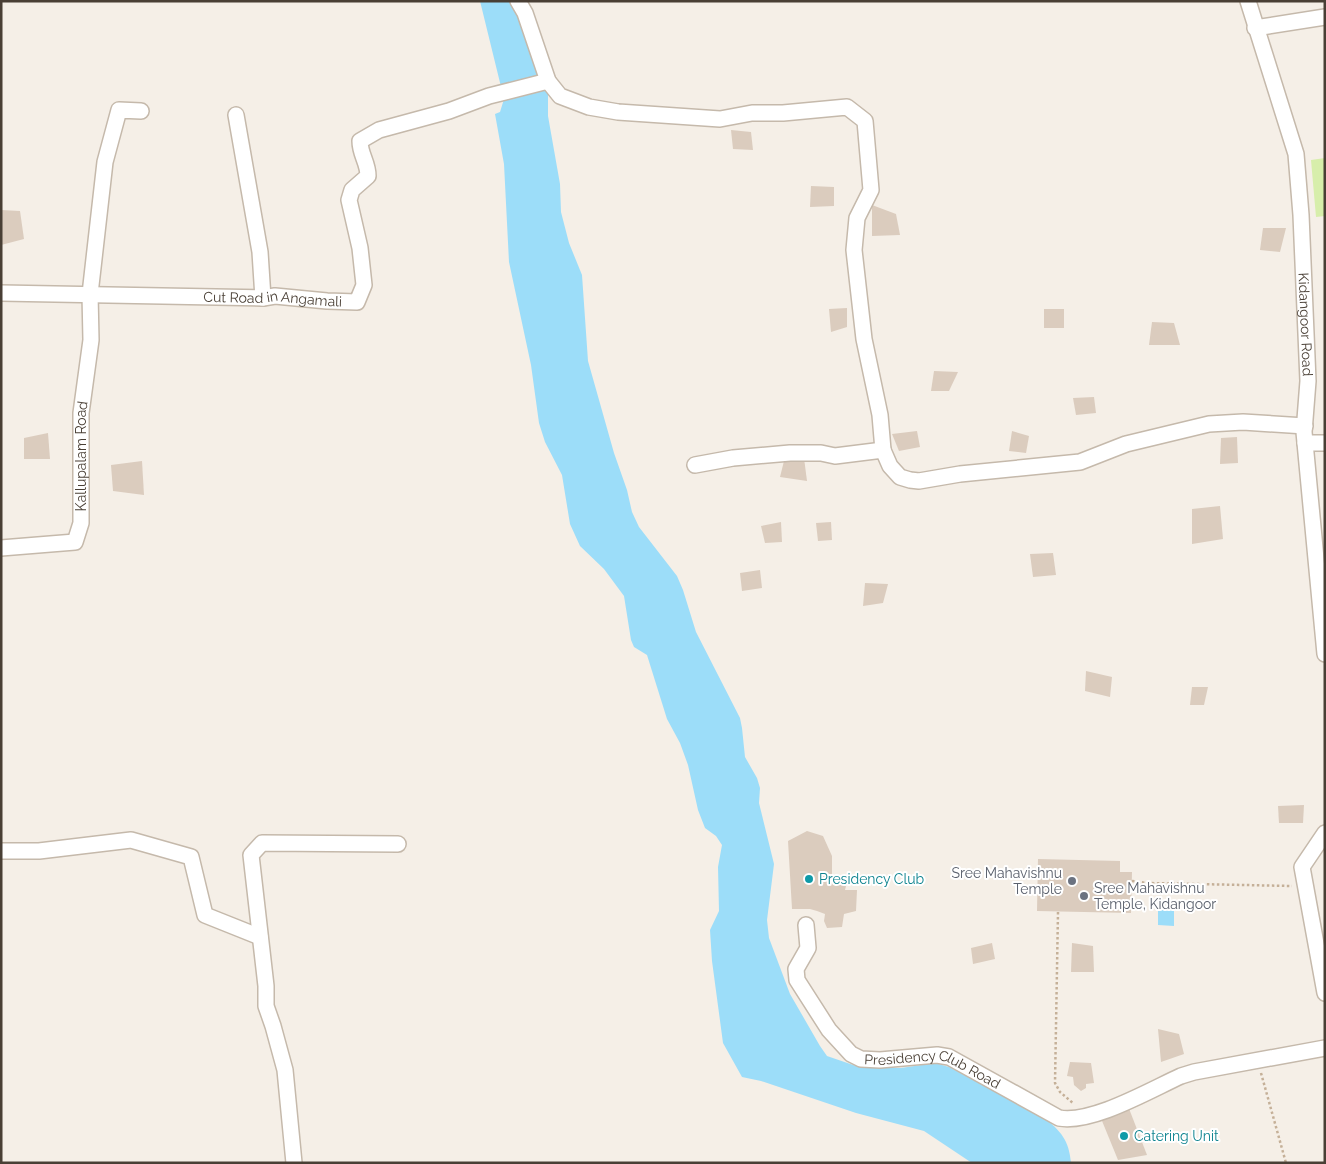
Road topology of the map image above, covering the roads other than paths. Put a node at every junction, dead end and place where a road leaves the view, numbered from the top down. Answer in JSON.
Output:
{"nodes":[{"id":1,"x":518,"y":1,"type":"edge"},
{"id":2,"x":1248,"y":1,"type":"edge"},
{"id":3,"x":1325,"y":17,"type":"edge"},
{"id":4,"x":1255,"y":28,"type":"junction"},
{"id":5,"x":548,"y":81,"type":"junction"},
{"id":6,"x":140,"y":110,"type":"dead end"},
{"id":7,"x":236,"y":115,"type":"dead end"},
{"id":8,"x":1,"y":293,"type":"edge"},
{"id":9,"x":90,"y":294,"type":"junction"},
{"id":10,"x":263,"y":298,"type":"junction"},
{"id":11,"x":1305,"y":426,"type":"junction"},
{"id":12,"x":1305,"y":443,"type":"junction"},
{"id":13,"x":1325,"y":443,"type":"edge"},
{"id":14,"x":883,"y":450,"type":"junction"},
{"id":15,"x":695,"y":465,"type":"dead end"},
{"id":16,"x":1,"y":548,"type":"edge"},
{"id":17,"x":1325,"y":654,"type":"edge"},
{"id":18,"x":1325,"y":833,"type":"edge"},
{"id":19,"x":398,"y":844,"type":"dead end"},
{"id":20,"x":1,"y":851,"type":"edge"},
{"id":21,"x":806,"y":926,"type":"dead end"},
{"id":22,"x":260,"y":937,"type":"junction"},
{"id":23,"x":1325,"y":993,"type":"edge"},
{"id":24,"x":1325,"y":1048,"type":"edge"},
{"id":25,"x":294,"y":1163,"type":"edge"}],
"edges":[{"from":1,"to":5,"type":"street"},
{"from":2,"to":4,"type":"street","name":"Kidangoor Road"},
{"from":3,"to":4,"type":"street"},
{"from":4,"to":11,"type":"street","name":"Kidangoor Road"},
{"from":5,"to":10,"type":"street","name":"Cut Road in Angamali"},
{"from":5,"to":14,"type":"street"},
{"from":6,"to":9,"type":"street"},
{"from":7,"to":10,"type":"street"},
{"from":8,"to":9,"type":"street","name":"Cut Road in Angamali"},
{"from":9,"to":10,"type":"street","name":"Cut Road in Angamali"},
{"from":9,"to":16,"type":"street","name":"Kallupalam Road"},
{"from":11,"to":12,"type":"street","name":"Kidangoor Road"},
{"from":11,"to":14,"type":"street"},
{"from":12,"to":13,"type":"street"},
{"from":12,"to":17,"type":"street","name":"Kidangoor Road"},
{"from":14,"to":15,"type":"street"},
{"from":18,"to":23,"type":"street"},
{"from":19,"to":22,"type":"street"},
{"from":20,"to":22,"type":"street"},
{"from":21,"to":24,"type":"street","name":"Presidency Club Road"},
{"from":22,"to":25,"type":"street"}]}
